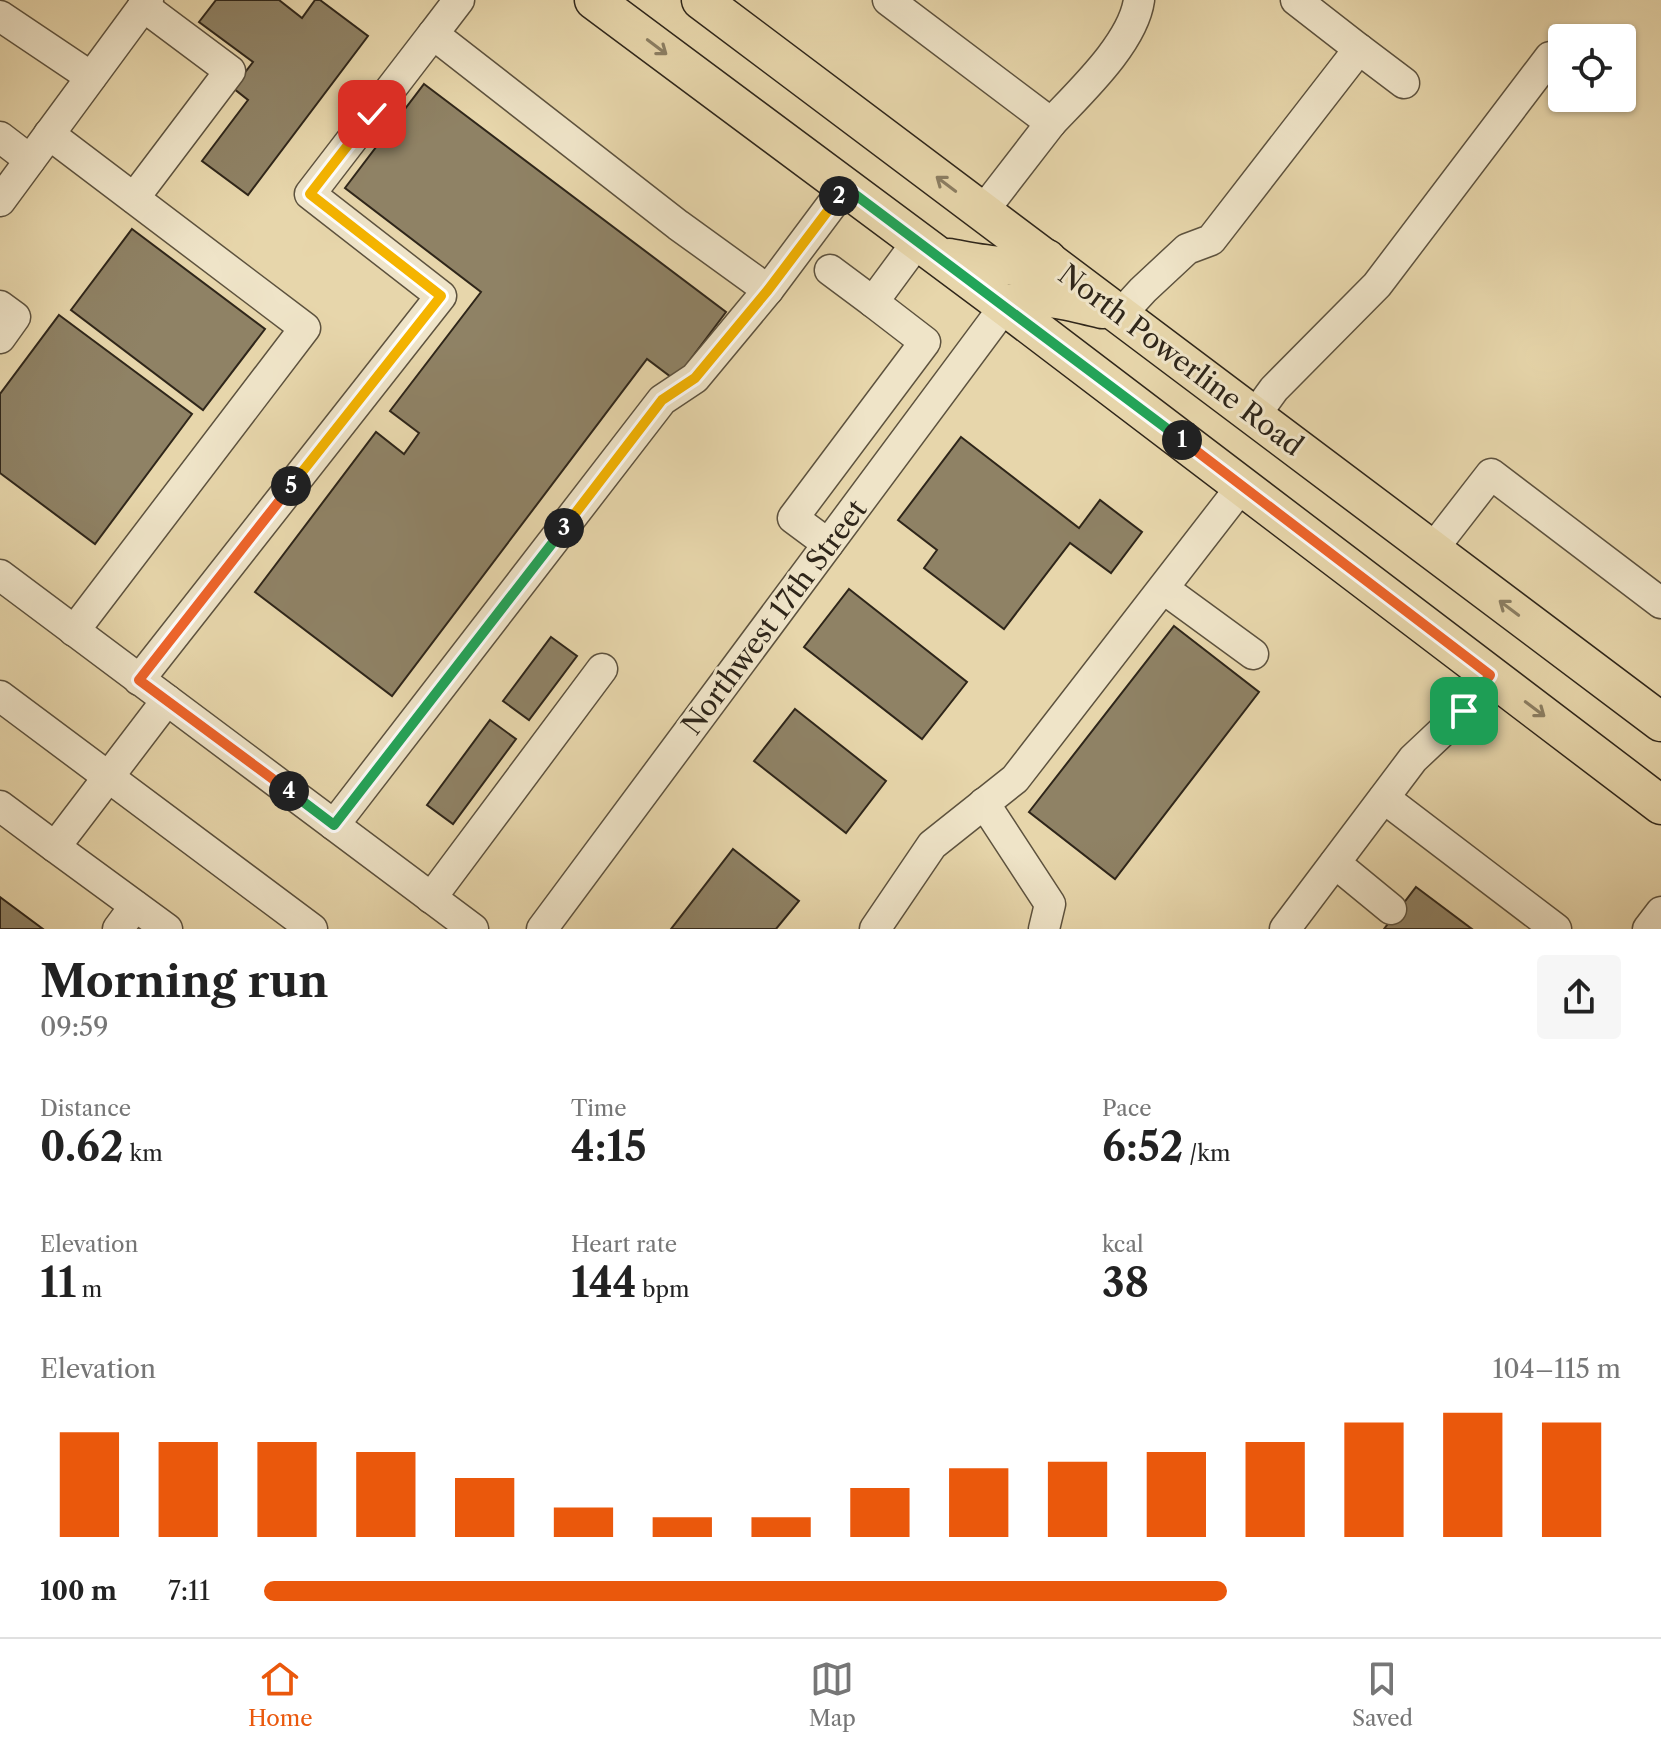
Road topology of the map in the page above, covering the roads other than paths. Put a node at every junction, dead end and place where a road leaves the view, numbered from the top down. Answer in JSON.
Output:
{"nodes":[{"id":1,"x":459,"y":0,"type":"edge"},
{"id":2,"x":594,"y":0,"type":"edge"},
{"id":3,"x":701,"y":0,"type":"edge"},
{"id":4,"x":888,"y":0,"type":"edge"},
{"id":5,"x":1139,"y":0,"type":"edge"},
{"id":6,"x":1296,"y":0,"type":"edge"},
{"id":7,"x":146,"y":3,"type":"edge"},
{"id":8,"x":0,"y":16,"type":"edge"},
{"id":9,"x":433,"y":34,"type":"junction"},
{"id":10,"x":1359,"y":49,"type":"junction"},
{"id":11,"x":1548,"y":60,"type":"edge"},
{"id":12,"x":91,"y":77,"type":"junction"},
{"id":13,"x":1404,"y":83,"type":"dead end"},
{"id":14,"x":1051,"y":123,"type":"junction"},
{"id":15,"x":49,"y":134,"type":"junction"},
{"id":16,"x":0,"y":137,"type":"edge"},
{"id":17,"x":30,"y":160,"type":"junction"},
{"id":18,"x":845,"y":187,"type":"junction"},
{"id":19,"x":134,"y":198,"type":"junction"},
{"id":20,"x":0,"y":201,"type":"edge"},
{"id":21,"x":983,"y":211,"type":"junction"},
{"id":22,"x":928,"y":249,"type":"junction"},
{"id":23,"x":1047,"y":259,"type":"junction"},
{"id":24,"x":830,"y":270,"type":"dead end"},
{"id":25,"x":768,"y":290,"type":"junction"},
{"id":26,"x":873,"y":302,"type":"junction"},
{"id":27,"x":0,"y":306,"type":"edge"},
{"id":28,"x":1005,"y":306,"type":"junction"},
{"id":29,"x":1121,"y":314,"type":"junction"},
{"id":30,"x":0,"y":338,"type":"edge"},
{"id":31,"x":1255,"y":415,"type":"junction"},
{"id":32,"x":1242,"y":486,"type":"junction"},
{"id":33,"x":828,"y":544,"type":"junction"},
{"id":34,"x":1432,"y":550,"type":"junction"},
{"id":35,"x":0,"y":575,"type":"edge"},
{"id":36,"x":1164,"y":589,"type":"junction"},
{"id":37,"x":1661,"y":603,"type":"edge"},
{"id":38,"x":74,"y":631,"type":"junction"},
{"id":39,"x":1253,"y":654,"type":"dead end"},
{"id":40,"x":602,"y":669,"type":"dead end"},
{"id":41,"x":1490,"y":675,"type":"junction"},
{"id":42,"x":139,"y":680,"type":"junction"},
{"id":43,"x":0,"y":696,"type":"edge"},
{"id":44,"x":167,"y":700,"type":"junction"},
{"id":45,"x":1661,"y":722,"type":"edge"},
{"id":46,"x":109,"y":776,"type":"junction"},
{"id":47,"x":1384,"y":798,"type":"junction"},
{"id":48,"x":984,"y":803,"type":"junction"},
{"id":49,"x":1661,"y":805,"type":"edge"},
{"id":50,"x":0,"y":806,"type":"edge"},
{"id":51,"x":334,"y":825,"type":"junction"},
{"id":52,"x":55,"y":847,"type":"junction"},
{"id":53,"x":1335,"y":863,"type":"junction"},
{"id":54,"x":431,"y":898,"type":"junction"},
{"id":55,"x":1391,"y":909,"type":"dead end"},
{"id":56,"x":1661,"y":912,"type":"edge"},
{"id":57,"x":126,"y":918,"type":"edge"},
{"id":58,"x":167,"y":929,"type":"edge"},
{"id":59,"x":312,"y":929,"type":"edge"},
{"id":60,"x":473,"y":929,"type":"edge"},
{"id":61,"x":542,"y":929,"type":"edge"},
{"id":62,"x":875,"y":929,"type":"edge"},
{"id":63,"x":1044,"y":929,"type":"edge"},
{"id":64,"x":1285,"y":929,"type":"edge"},
{"id":65,"x":1556,"y":929,"type":"edge"},
{"id":66,"x":1648,"y":929,"type":"edge"}],
"edges":[{"from":1,"to":9,"type":"street"},
{"from":2,"to":18,"type":"main road","one_way":true},
{"from":21,"to":3,"type":"main road","name":"North Powerline Road","one_way":true},
{"from":4,"to":14,"type":"street"},
{"from":5,"to":14,"type":"street"},
{"from":6,"to":10,"type":"street"},
{"from":7,"to":12,"type":"street"},
{"from":7,"to":19,"type":"street"},
{"from":8,"to":12,"type":"street"},
{"from":9,"to":25,"type":"street"},
{"from":9,"to":42,"type":"street"},
{"from":10,"to":13,"type":"street"},
{"from":10,"to":29,"type":"street"},
{"from":11,"to":31,"type":"street"},
{"from":12,"to":15,"type":"street"},
{"from":14,"to":21,"type":"street"},
{"from":15,"to":17,"type":"street"},
{"from":15,"to":19,"type":"street"},
{"from":16,"to":17,"type":"street"},
{"from":17,"to":20,"type":"street"},
{"from":18,"to":22,"type":"main road"},
{"from":18,"to":25,"type":"street"},
{"from":19,"to":38,"type":"street"},
{"from":21,"to":23,"type":"main road","name":"North Powerline Road"},
{"from":22,"to":23,"type":"main road"},
{"from":22,"to":26,"type":"street"},
{"from":22,"to":28,"type":"main road"},
{"from":23,"to":29,"type":"main road","name":"North Powerline Road"},
{"from":24,"to":26,"type":"street"},
{"from":25,"to":51,"type":"street"},
{"from":26,"to":33,"type":"street"},
{"from":27,"to":30,"type":"street"},
{"from":28,"to":29,"type":"main road"},
{"from":28,"to":32,"type":"main road"},
{"from":28,"to":33,"type":"street","name":"Northwest 17th Street"},
{"from":29,"to":31,"type":"main road","name":"North Powerline Road"},
{"from":31,"to":34,"type":"main road","name":"North Powerline Road"},
{"from":32,"to":36,"type":"street"},
{"from":32,"to":41,"type":"main road"},
{"from":33,"to":61,"type":"street","name":"Northwest 17th Street"},
{"from":34,"to":37,"type":"street"},
{"from":45,"to":34,"type":"main road","name":"North Powerline Road","one_way":true},
{"from":35,"to":38,"type":"street"},
{"from":36,"to":39,"type":"street"},
{"from":36,"to":48,"type":"street"},
{"from":38,"to":42,"type":"street"},
{"from":40,"to":54,"type":"street"},
{"from":41,"to":47,"type":"street"},
{"from":41,"to":49,"type":"main road","one_way":true},
{"from":42,"to":44,"type":"street"},
{"from":43,"to":46,"type":"street"},
{"from":44,"to":46,"type":"street"},
{"from":44,"to":51,"type":"street"},
{"from":46,"to":52,"type":"street"},
{"from":46,"to":59,"type":"street"},
{"from":47,"to":53,"type":"street"},
{"from":47,"to":65,"type":"street"},
{"from":48,"to":62,"type":"street"},
{"from":48,"to":63,"type":"street"},
{"from":50,"to":52,"type":"street"},
{"from":51,"to":54,"type":"street"},
{"from":52,"to":57,"type":"street"},
{"from":53,"to":55,"type":"street"},
{"from":53,"to":64,"type":"street"},
{"from":54,"to":60,"type":"street"},
{"from":56,"to":66,"type":"street"},
{"from":57,"to":58,"type":"street"}]}
